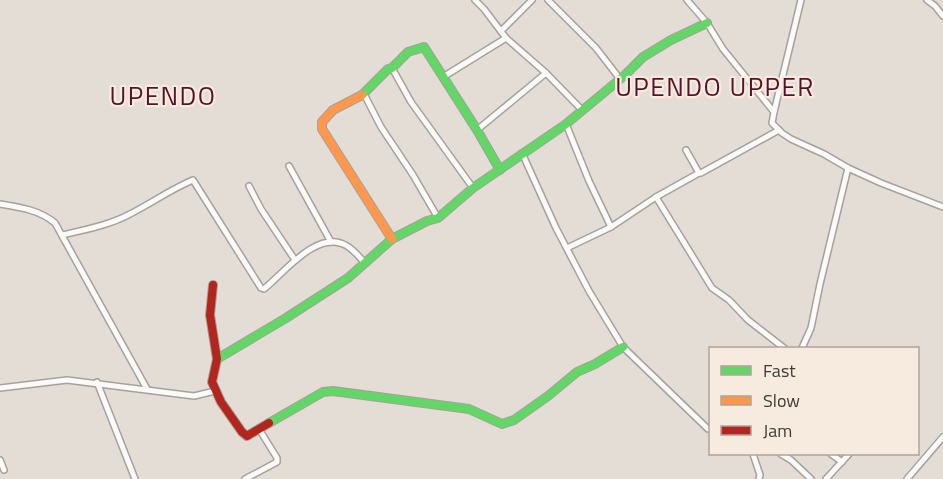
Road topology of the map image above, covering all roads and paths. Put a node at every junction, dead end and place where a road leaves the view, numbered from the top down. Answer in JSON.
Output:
{"nodes":[{"id":1,"x":475,"y":0,"type":"edge"},
{"id":2,"x":532,"y":0,"type":"edge"},
{"id":3,"x":548,"y":0,"type":"edge"},
{"id":4,"x":687,"y":0,"type":"edge"},
{"id":5,"x":801,"y":0,"type":"edge"},
{"id":6,"x":927,"y":0,"type":"edge"},
{"id":7,"x":943,"y":16,"type":"edge"},
{"id":8,"x":707,"y":23,"type":"junction"},
{"id":9,"x":501,"y":31,"type":"junction"},
{"id":10,"x":507,"y":38,"type":"junction"},
{"id":11,"x":392,"y":68,"type":"junction"},
{"id":12,"x":546,"y":73,"type":"junction"},
{"id":13,"x":443,"y":76,"type":"junction"},
{"id":14,"x":620,"y":79,"type":"junction"},
{"id":15,"x":364,"y":94,"type":"junction"},
{"id":16,"x":582,"y":110,"type":"junction"},
{"id":17,"x":774,"y":112,"type":"junction"},
{"id":18,"x":566,"y":124,"type":"junction"},
{"id":19,"x":477,"y":130,"type":"junction"},
{"id":20,"x":779,"y":130,"type":"junction"},
{"id":21,"x":686,"y":150,"type":"dead end"},
{"id":22,"x":522,"y":153,"type":"junction"},
{"id":23,"x":289,"y":166,"type":"dead end"},
{"id":24,"x":848,"y":168,"type":"junction"},
{"id":25,"x":500,"y":170,"type":"junction"},
{"id":26,"x":699,"y":173,"type":"junction"},
{"id":27,"x":249,"y":186,"type":"dead end"},
{"id":28,"x":473,"y":188,"type":"junction"},
{"id":29,"x":656,"y":197,"type":"junction"},
{"id":30,"x":0,"y":204,"type":"edge"},
{"id":31,"x":943,"y":207,"type":"edge"},
{"id":32,"x":438,"y":218,"type":"junction"},
{"id":33,"x":611,"y":227,"type":"junction"},
{"id":34,"x":62,"y":235,"type":"junction"},
{"id":35,"x":392,"y":239,"type":"junction"},
{"id":36,"x":332,"y":242,"type":"junction"},
{"id":37,"x":567,"y":248,"type":"junction"},
{"id":38,"x":295,"y":260,"type":"junction"},
{"id":39,"x":364,"y":262,"type":"junction"},
{"id":40,"x":213,"y":285,"type":"dead end"},
{"id":41,"x":783,"y":347,"type":"edge"},
{"id":42,"x":802,"y":347,"type":"edge"},
{"id":43,"x":623,"y":348,"type":"junction"},
{"id":44,"x":217,"y":359,"type":"junction"},
{"id":45,"x":97,"y":382,"type":"junction"},
{"id":46,"x":0,"y":388,"type":"edge"},
{"id":47,"x":147,"y":389,"type":"junction"},
{"id":48,"x":215,"y":391,"type":"junction"},
{"id":49,"x":259,"y":429,"type":"junction"},
{"id":50,"x":709,"y":429,"type":"edge"},
{"id":51,"x":943,"y":436,"type":"edge"},
{"id":52,"x":754,"y":455,"type":"edge"},
{"id":53,"x":784,"y":455,"type":"edge"},
{"id":54,"x":833,"y":455,"type":"edge"},
{"id":55,"x":847,"y":455,"type":"edge"},
{"id":56,"x":0,"y":460,"type":"edge"},
{"id":57,"x":842,"y":462,"type":"junction"},
{"id":58,"x":4,"y":470,"type":"dead end"},
{"id":59,"x":135,"y":479,"type":"edge"},
{"id":60,"x":245,"y":479,"type":"edge"},
{"id":61,"x":759,"y":479,"type":"edge"},
{"id":62,"x":811,"y":479,"type":"edge"},
{"id":63,"x":826,"y":479,"type":"edge"},
{"id":64,"x":908,"y":479,"type":"edge"}],
"edges":[{"from":1,"to":9,"type":"street"},
{"from":2,"to":9,"type":"street"},
{"from":3,"to":14,"type":"street"},
{"from":4,"to":8,"type":"street"},
{"from":5,"to":17,"type":"street"},
{"from":6,"to":7,"type":"street"},
{"from":8,"to":14,"type":"street"},
{"from":8,"to":17,"type":"street"},
{"from":9,"to":10,"type":"street"},
{"from":10,"to":12,"type":"street"},
{"from":10,"to":13,"type":"street"},
{"from":11,"to":13,"type":"street"},
{"from":11,"to":15,"type":"street"},
{"from":11,"to":28,"type":"street"},
{"from":12,"to":16,"type":"street"},
{"from":12,"to":19,"type":"street"},
{"from":13,"to":19,"type":"street"},
{"from":14,"to":16,"type":"street"},
{"from":15,"to":32,"type":"street"},
{"from":15,"to":35,"type":"street"},
{"from":16,"to":18,"type":"street"},
{"from":17,"to":20,"type":"street"},
{"from":18,"to":22,"type":"street"},
{"from":18,"to":33,"type":"street"},
{"from":19,"to":25,"type":"street"},
{"from":20,"to":24,"type":"street"},
{"from":20,"to":26,"type":"street"},
{"from":21,"to":26,"type":"street"},
{"from":22,"to":25,"type":"street"},
{"from":22,"to":37,"type":"street"},
{"from":23,"to":36,"type":"street"},
{"from":24,"to":31,"type":"street"},
{"from":24,"to":42,"type":"street"},
{"from":25,"to":28,"type":"street"},
{"from":26,"to":29,"type":"street"},
{"from":27,"to":38,"type":"street"},
{"from":28,"to":32,"type":"street"},
{"from":29,"to":33,"type":"street"},
{"from":29,"to":41,"type":"street"},
{"from":30,"to":34,"type":"street"},
{"from":32,"to":35,"type":"street"},
{"from":33,"to":37,"type":"street"},
{"from":34,"to":38,"type":"street"},
{"from":34,"to":47,"type":"street"},
{"from":35,"to":39,"type":"street"},
{"from":36,"to":38,"type":"street"},
{"from":36,"to":39,"type":"street"},
{"from":37,"to":43,"type":"street"},
{"from":39,"to":44,"type":"street"},
{"from":40,"to":44,"type":"street"},
{"from":43,"to":49,"type":"street"},
{"from":43,"to":50,"type":"street"},
{"from":44,"to":48,"type":"street"},
{"from":45,"to":46,"type":"street"},
{"from":45,"to":47,"type":"street"},
{"from":45,"to":59,"type":"street"},
{"from":47,"to":48,"type":"street"},
{"from":48,"to":49,"type":"street"},
{"from":49,"to":60,"type":"street"},
{"from":51,"to":64,"type":"street"},
{"from":52,"to":61,"type":"street"},
{"from":53,"to":62,"type":"street"},
{"from":54,"to":57,"type":"street"},
{"from":55,"to":57,"type":"street"},
{"from":56,"to":58,"type":"street"},
{"from":57,"to":63,"type":"street"}]}
